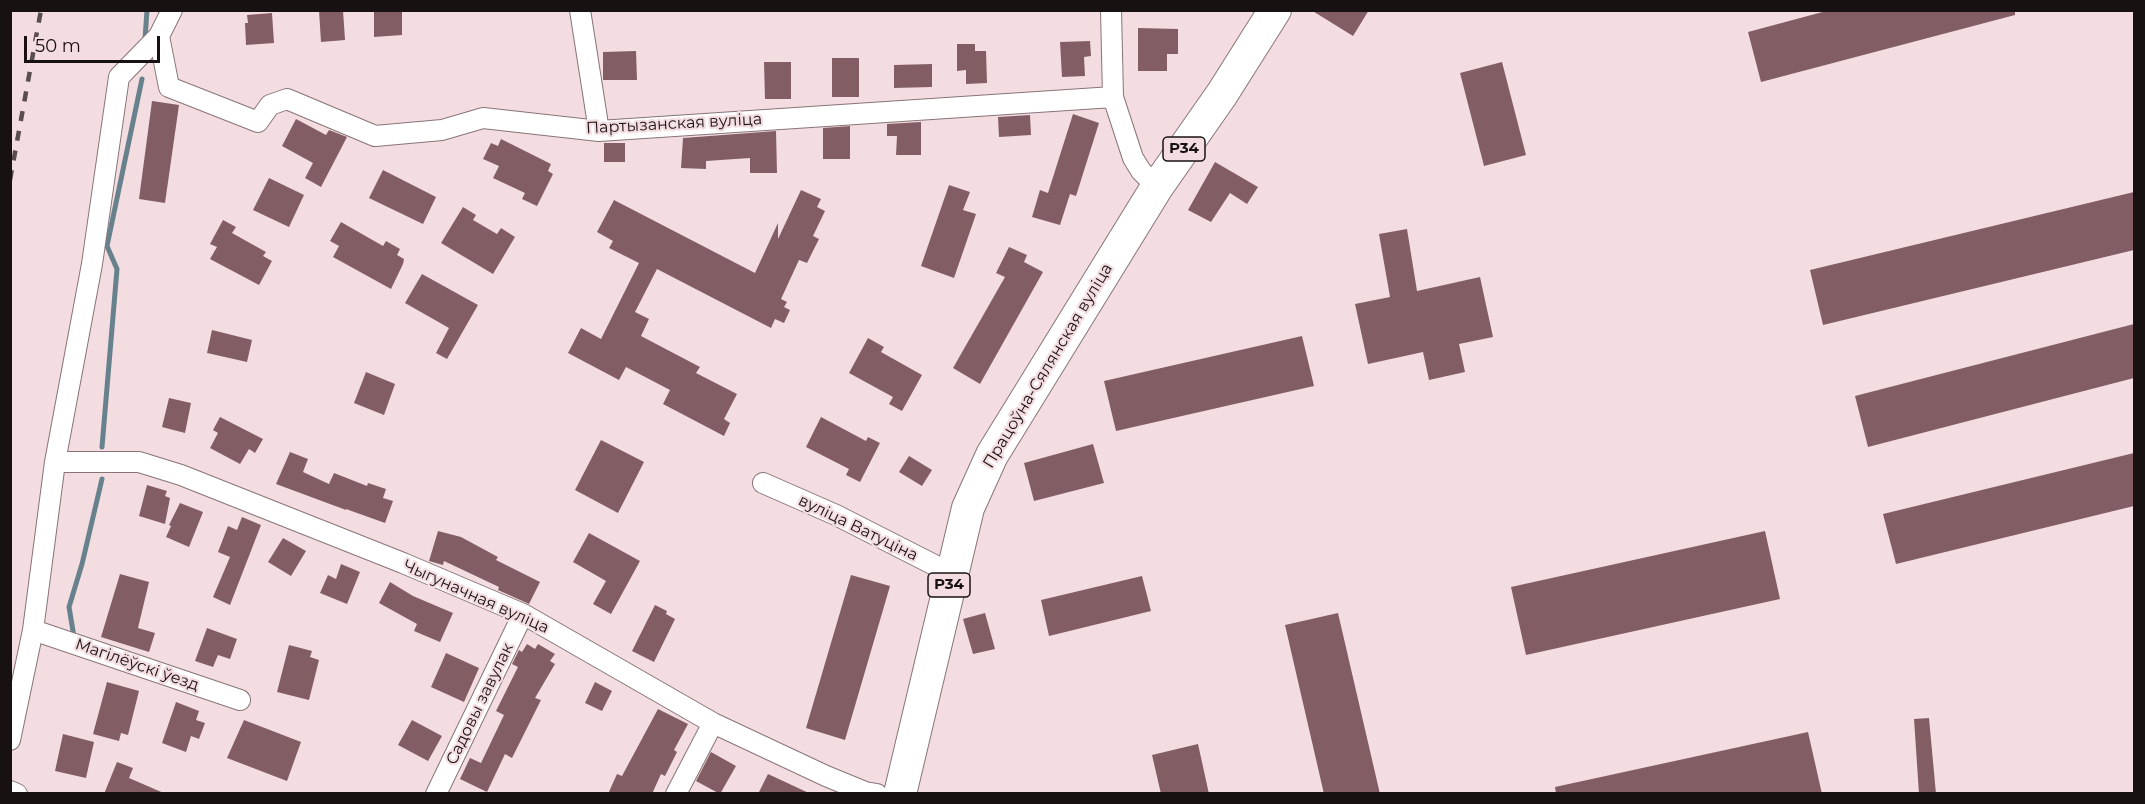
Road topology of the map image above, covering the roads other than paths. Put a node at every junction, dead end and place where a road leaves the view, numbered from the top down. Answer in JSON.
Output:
{"nodes":[{"id":1,"x":172,"y":10,"type":"edge"},
{"id":2,"x":580,"y":10,"type":"edge"},
{"id":3,"x":1111,"y":10,"type":"edge"},
{"id":4,"x":1275,"y":10,"type":"edge"},
{"id":5,"x":159,"y":36,"type":"junction"},
{"id":6,"x":1113,"y":97,"type":"junction"},
{"id":7,"x":599,"y":131,"type":"junction"},
{"id":8,"x":1156,"y":187,"type":"junction"},
{"id":9,"x":55,"y":462,"type":"junction"},
{"id":10,"x":763,"y":483,"type":"dead end"},
{"id":11,"x":952,"y":574,"type":"junction"},
{"id":12,"x":523,"y":614,"type":"junction"},
{"id":13,"x":33,"y":630,"type":"junction"},
{"id":14,"x":240,"y":700,"type":"dead end"},
{"id":15,"x":713,"y":723,"type":"junction"},
{"id":16,"x":10,"y":740,"type":"edge"},
{"id":17,"x":10,"y":791,"type":"edge"},
{"id":18,"x":17,"y":794,"type":"edge"},
{"id":19,"x":436,"y":794,"type":"edge"},
{"id":20,"x":676,"y":794,"type":"edge"},
{"id":21,"x":877,"y":794,"type":"edge"},
{"id":22,"x":900,"y":794,"type":"edge"}],
"edges":[{"from":1,"to":5,"type":"street"},
{"from":2,"to":7,"type":"street"},
{"from":3,"to":6,"type":"street"},
{"from":4,"to":8,"type":"main road","name":"Працоўна-Сялянская вуліца","number":"Р34"},
{"from":5,"to":7,"type":"street","name":"Партызанская вуліца"},
{"from":5,"to":9,"type":"street"},
{"from":6,"to":7,"type":"street","name":"Партызанская вуліца"},
{"from":6,"to":8,"type":"street"},
{"from":8,"to":11,"type":"main road","name":"Працоўна-Сялянская вуліца","number":"Р34"},
{"from":9,"to":12,"type":"street","name":"Чыгуначная вуліца"},
{"from":9,"to":13,"type":"street"},
{"from":10,"to":11,"type":"street","name":"вуліца Ватуціна"},
{"from":11,"to":22,"type":"main road","name":"Працоўна-Сялянская вуліца","number":"Р34"},
{"from":12,"to":15,"type":"street","name":"Чыгуначная вуліца"},
{"from":12,"to":19,"type":"street","name":"Садовы завулак"},
{"from":13,"to":14,"type":"street","name":"Магілёўскі ўезд"},
{"from":13,"to":16,"type":"street"},
{"from":15,"to":20,"type":"street"},
{"from":15,"to":21,"type":"street","name":"Чыгуначная вуліца"},
{"from":17,"to":18,"type":"street"}]}
